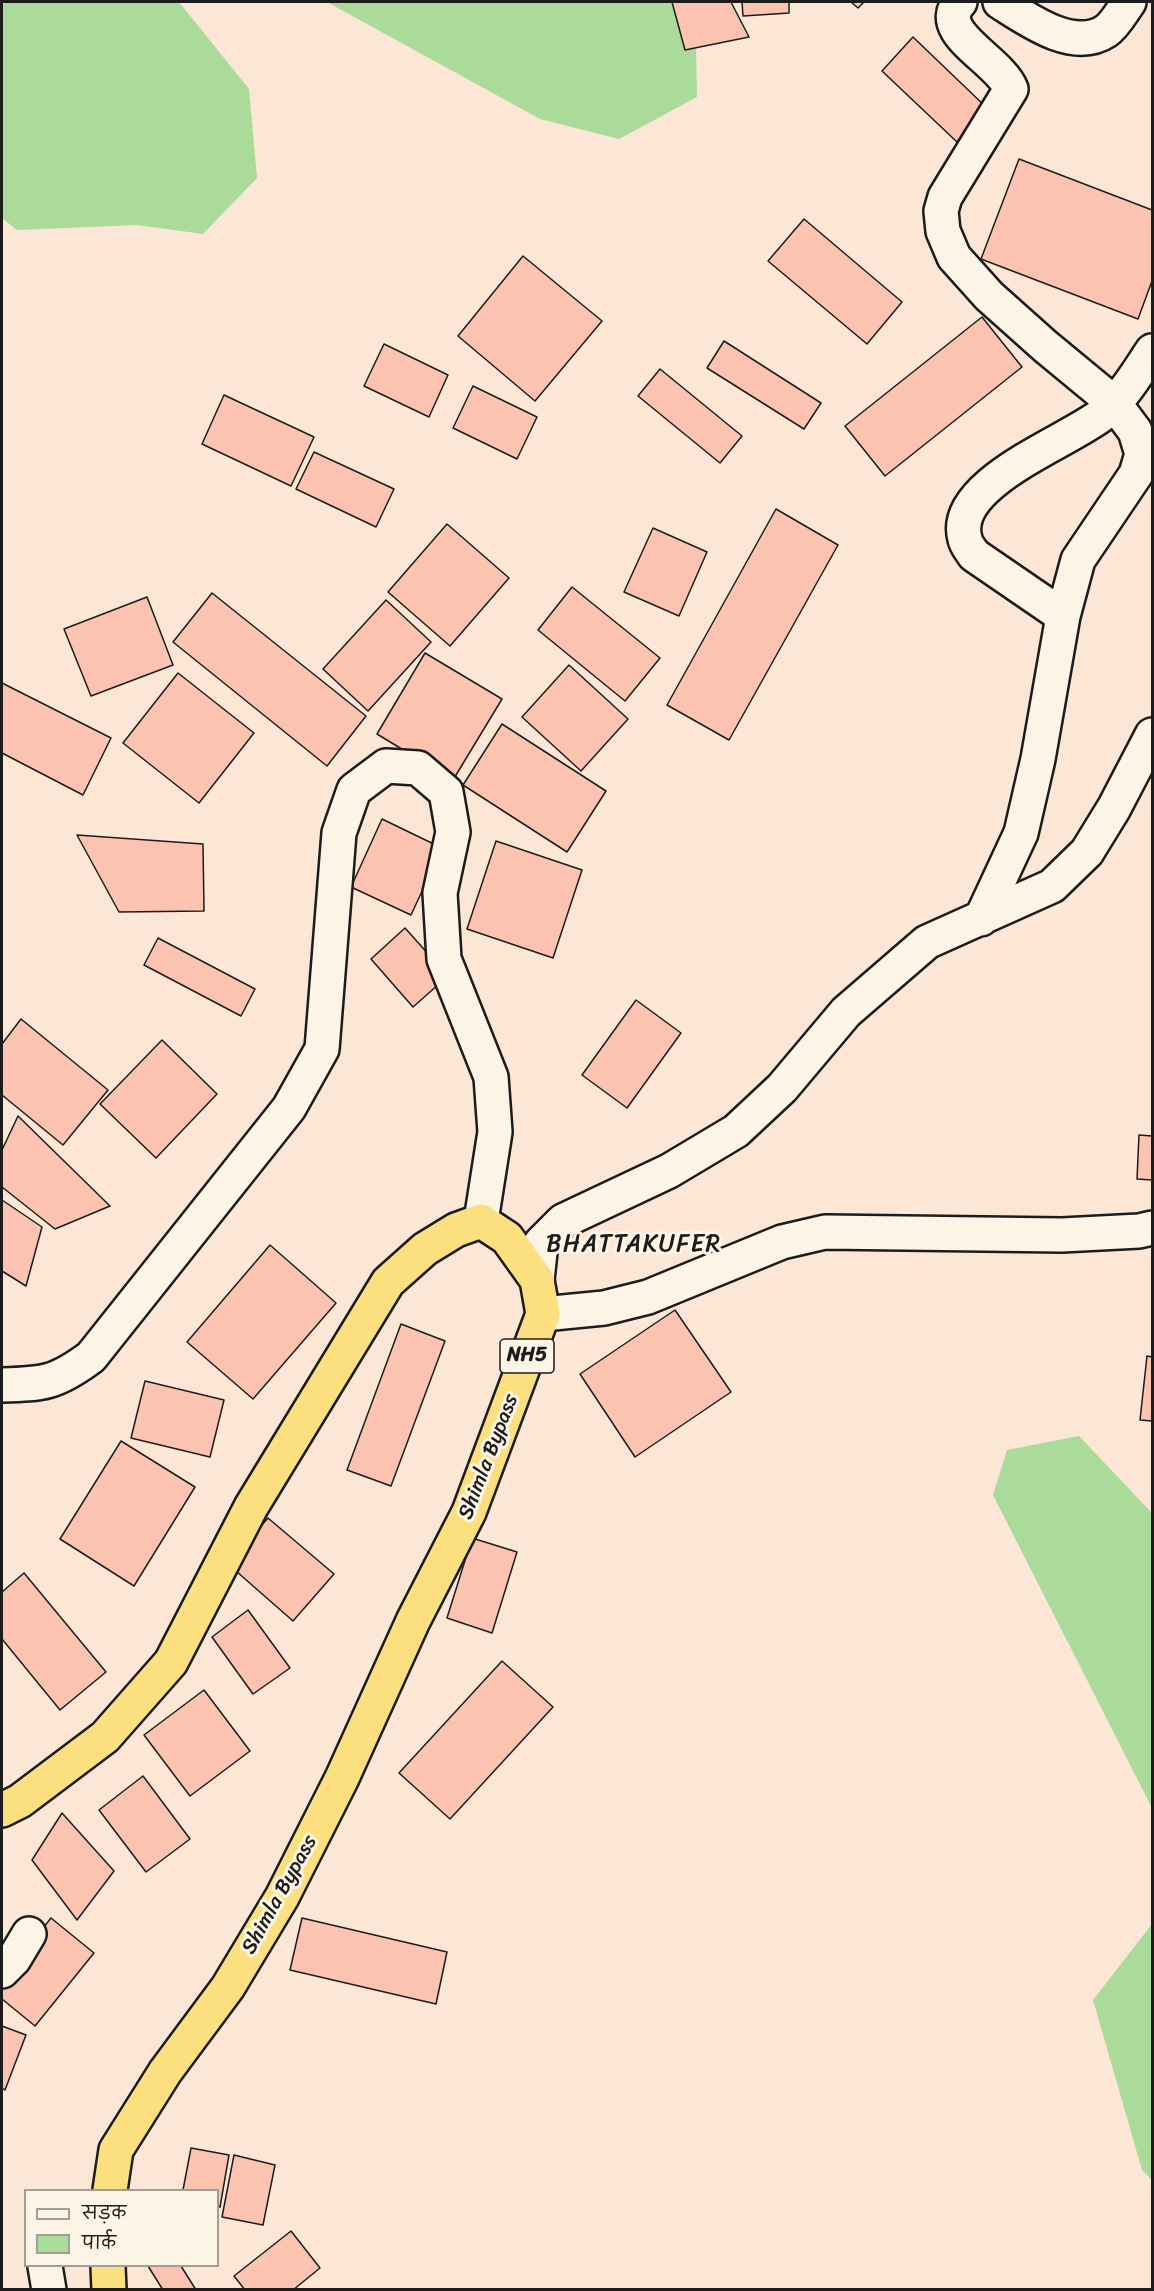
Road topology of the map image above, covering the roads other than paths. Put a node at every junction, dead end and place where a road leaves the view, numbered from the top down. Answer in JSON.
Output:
{"nodes":[{"id":1,"x":960,"y":2,"type":"edge"},
{"id":2,"x":1000,"y":2,"type":"edge"},
{"id":3,"x":1129,"y":2,"type":"edge"},
{"id":4,"x":1152,"y":351,"type":"edge"},
{"id":5,"x":1114,"y":403,"type":"junction"},
{"id":6,"x":1063,"y":616,"type":"junction"},
{"id":7,"x":1152,"y":735,"type":"edge"},
{"id":8,"x":981,"y":919,"type":"junction"},
{"id":9,"x":481,"y":1221,"type":"junction"},
{"id":10,"x":1152,"y":1228,"type":"edge"},
{"id":11,"x":537,"y":1280,"type":"junction"},
{"id":12,"x":543,"y":1314,"type":"junction"},
{"id":13,"x":2,"y":1385,"type":"edge"},
{"id":14,"x":2,"y":1810,"type":"edge"},
{"id":15,"x":29,"y":1934,"type":"dead end"},
{"id":16,"x":2,"y":1971,"type":"edge"},
{"id":17,"x":110,"y":2189,"type":"edge"},
{"id":18,"x":45,"y":2267,"type":"edge"},
{"id":19,"x":108,"y":2267,"type":"edge"},
{"id":20,"x":49,"y":2289,"type":"edge"},
{"id":21,"x":110,"y":2289,"type":"edge"}],
"edges":[{"from":1,"to":5,"type":"street"},
{"from":2,"to":3,"type":"street"},
{"from":4,"to":5,"type":"street"},
{"from":5,"to":6,"type":"street"},
{"from":5,"to":6,"type":"street"},
{"from":6,"to":8,"type":"street"},
{"from":7,"to":8,"type":"street"},
{"from":8,"to":11,"type":"street"},
{"from":9,"to":11,"type":"highway","number":"NH5"},
{"from":9,"to":13,"type":"street"},
{"from":9,"to":14,"type":"highway"},
{"from":10,"to":12,"type":"street"},
{"from":11,"to":12,"type":"highway","number":"NH5"},
{"from":12,"to":17,"type":"highway","name":"Shimla Bypass","number":"NH5"},
{"from":15,"to":16,"type":"street"},
{"from":18,"to":20,"type":"street"},
{"from":19,"to":21,"type":"highway"}]}
